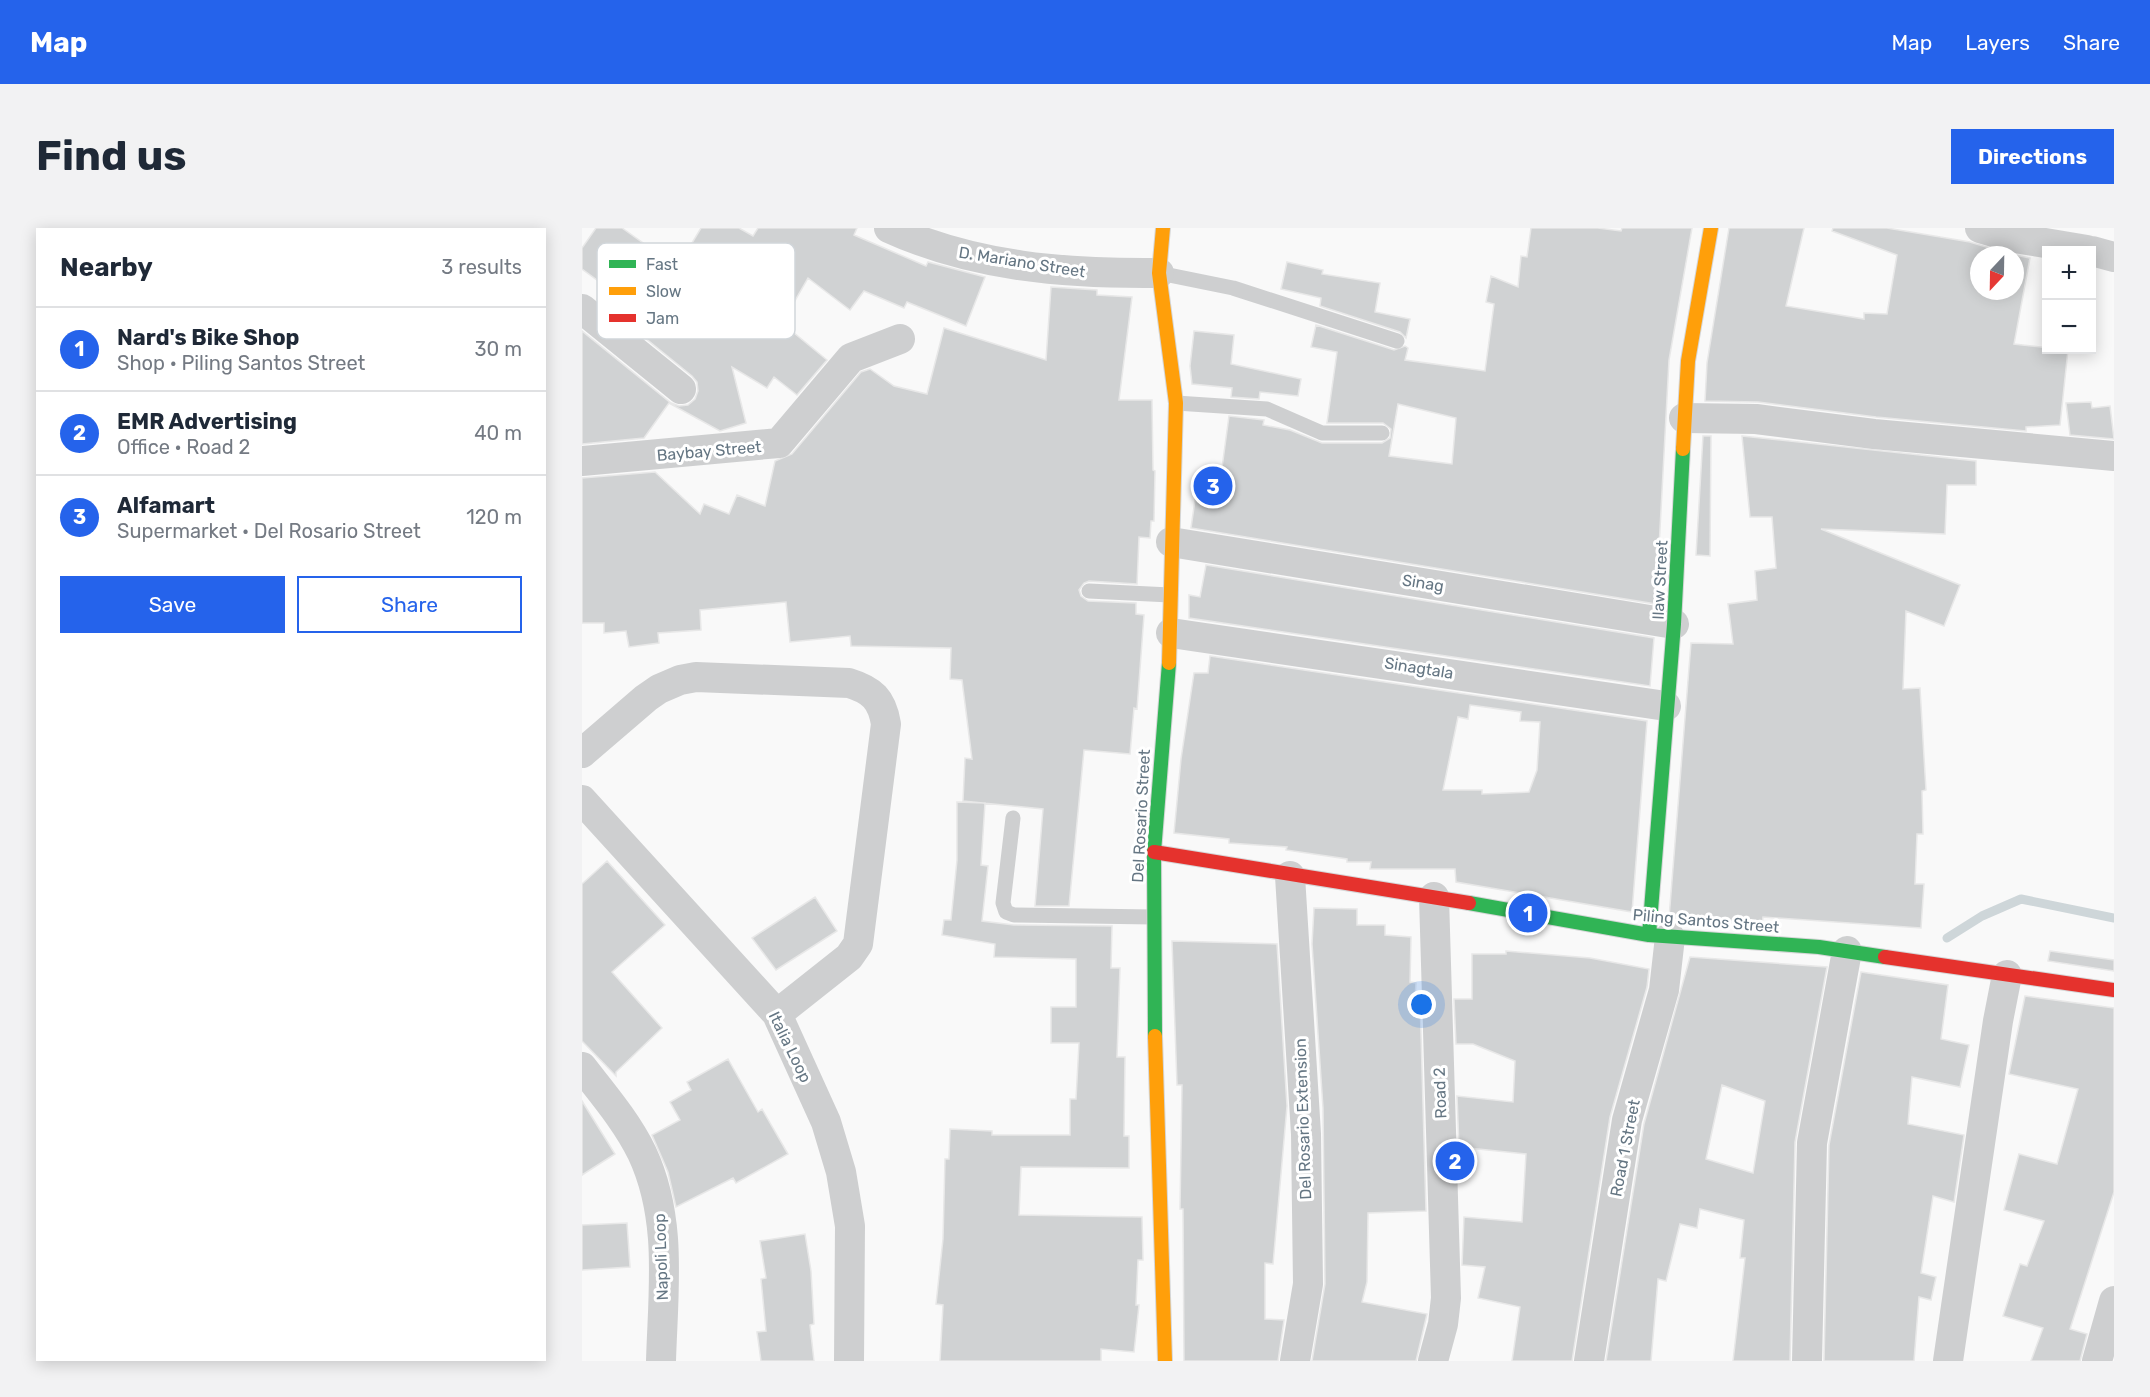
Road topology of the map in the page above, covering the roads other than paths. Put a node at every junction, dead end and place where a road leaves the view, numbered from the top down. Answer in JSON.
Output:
{"nodes":[{"id":1,"x":889,"y":228,"type":"edge"},
{"id":2,"x":1163,"y":228,"type":"edge"},
{"id":3,"x":1711,"y":228,"type":"edge"},
{"id":4,"x":1980,"y":228,"type":"edge"},
{"id":5,"x":2061,"y":246,"type":"edge"},
{"id":6,"x":2096,"y":252,"type":"edge"},
{"id":7,"x":2114,"y":257,"type":"edge"},
{"id":8,"x":1159,"y":273,"type":"junction"},
{"id":9,"x":582,"y":309,"type":"edge"},
{"id":10,"x":597,"y":321,"type":"edge"},
{"id":11,"x":620,"y":339,"type":"edge"},
{"id":12,"x":900,"y":339,"type":"dead end"},
{"id":13,"x":1397,"y":341,"type":"dead end"},
{"id":14,"x":681,"y":388,"type":"dead end"},
{"id":15,"x":1176,"y":403,"type":"junction"},
{"id":16,"x":1684,"y":418,"type":"junction"},
{"id":17,"x":1382,"y":433,"type":"dead end"},
{"id":18,"x":2114,"y":456,"type":"edge"},
{"id":19,"x":582,"y":461,"type":"edge"},
{"id":20,"x":1171,"y":542,"type":"junction"},
{"id":21,"x":1089,"y":591,"type":"dead end"},
{"id":22,"x":1170,"y":595,"type":"junction"},
{"id":23,"x":1674,"y":624,"type":"junction"},
{"id":24,"x":1171,"y":633,"type":"junction"},
{"id":25,"x":1666,"y":706,"type":"junction"},
{"id":26,"x":582,"y":753,"type":"edge"},
{"id":27,"x":582,"y":800,"type":"edge"},
{"id":28,"x":1013,"y":818,"type":"dead end"},
{"id":29,"x":1154,"y":852,"type":"junction"},
{"id":30,"x":1290,"y":876,"type":"junction"},
{"id":31,"x":1434,"y":897,"type":"junction"},
{"id":32,"x":1154,"y":917,"type":"junction"},
{"id":33,"x":1659,"y":936,"type":"junction"},
{"id":34,"x":1847,"y":951,"type":"junction"},
{"id":35,"x":2007,"y":975,"type":"junction"},
{"id":36,"x":2114,"y":990,"type":"edge"},
{"id":37,"x":777,"y":1014,"type":"junction"},
{"id":38,"x":582,"y":1067,"type":"edge"},
{"id":39,"x":2114,"y":1301,"type":"edge"},
{"id":40,"x":662,"y":1361,"type":"edge"},
{"id":41,"x":849,"y":1361,"type":"edge"},
{"id":42,"x":1165,"y":1361,"type":"edge"},
{"id":43,"x":1295,"y":1361,"type":"edge"},
{"id":44,"x":1433,"y":1361,"type":"edge"},
{"id":45,"x":1589,"y":1361,"type":"edge"},
{"id":46,"x":1807,"y":1361,"type":"edge"},
{"id":47,"x":1948,"y":1361,"type":"edge"},
{"id":48,"x":2097,"y":1361,"type":"edge"}],
"edges":[{"from":1,"to":8,"type":"street","name":"D. Mariano Street"},
{"from":2,"to":8,"type":"street","name":"Del Rosario Street"},
{"from":3,"to":16,"type":"street","name":"Ilaw Street"},
{"from":4,"to":5,"type":"street"},
{"from":6,"to":7,"type":"street"},
{"from":8,"to":13,"type":"lane"},
{"from":8,"to":15,"type":"street","name":"Del Rosario Street"},
{"from":9,"to":10,"type":"street"},
{"from":11,"to":14,"type":"street"},
{"from":12,"to":19,"type":"street","name":"Baybay Street"},
{"from":15,"to":17,"type":"lane"},
{"from":15,"to":20,"type":"street","name":"Del Rosario Street"},
{"from":16,"to":18,"type":"street"},
{"from":16,"to":23,"type":"street","name":"Ilaw Street"},
{"from":20,"to":22,"type":"street","name":"Del Rosario Street"},
{"from":20,"to":23,"type":"street","name":"Sinag"},
{"from":21,"to":22,"type":"lane"},
{"from":22,"to":24,"type":"street","name":"Del Rosario Street"},
{"from":23,"to":25,"type":"street","name":"Ilaw Street"},
{"from":24,"to":25,"type":"street","name":"Sinagtala"},
{"from":24,"to":29,"type":"street","name":"Del Rosario Street"},
{"from":25,"to":33,"type":"street","name":"Ilaw Street"},
{"from":26,"to":37,"type":"street"},
{"from":27,"to":37,"type":"street","name":"Italia Loop"},
{"from":28,"to":32,"type":"lane"},
{"from":29,"to":30,"type":"street","name":"Piling Santos Street"},
{"from":29,"to":32,"type":"street","name":"Del Rosario Street"},
{"from":30,"to":31,"type":"street","name":"Piling Santos Street"},
{"from":30,"to":43,"type":"street","name":"Del Rosario Extension"},
{"from":31,"to":33,"type":"street","name":"Piling Santos Street"},
{"from":31,"to":44,"type":"street","name":"Road 2"},
{"from":32,"to":42,"type":"street","name":"Del Rosario Street"},
{"from":33,"to":34,"type":"street","name":"Piling Santos Street"},
{"from":33,"to":45,"type":"street","name":"Road 1 Street"},
{"from":34,"to":35,"type":"street","name":"Piling Santos Street"},
{"from":34,"to":46,"type":"street"},
{"from":35,"to":36,"type":"street","name":"Piling Santos Street"},
{"from":35,"to":47,"type":"street"},
{"from":37,"to":41,"type":"street","name":"Italia Loop"},
{"from":38,"to":40,"type":"street","name":"Napoli Loop"},
{"from":39,"to":48,"type":"street"}]}
